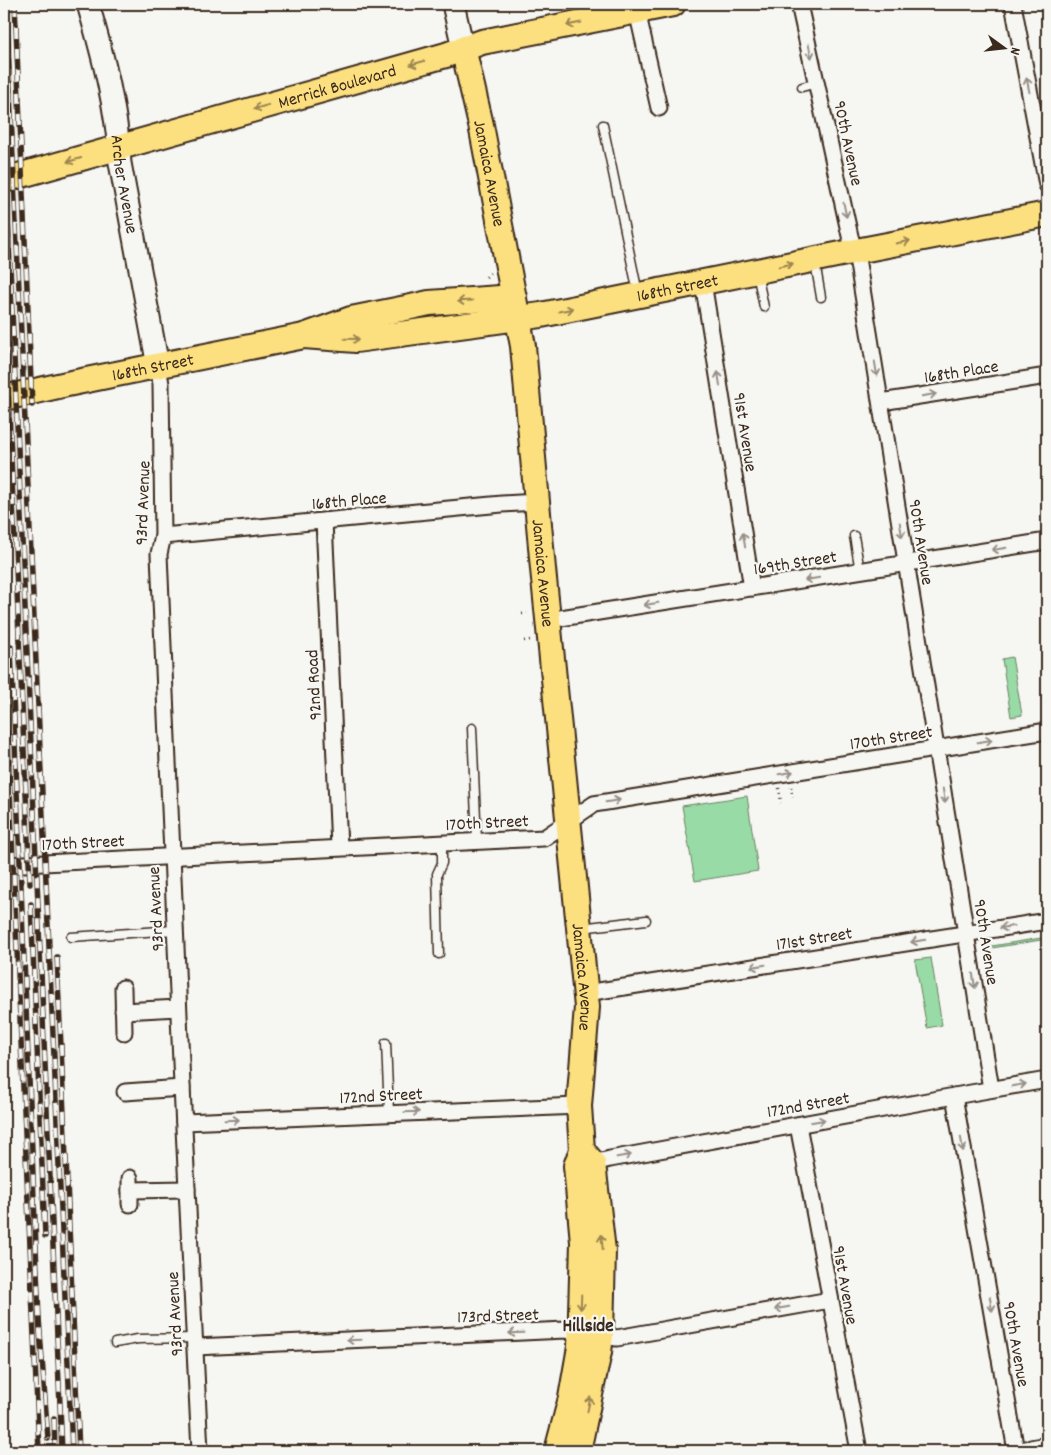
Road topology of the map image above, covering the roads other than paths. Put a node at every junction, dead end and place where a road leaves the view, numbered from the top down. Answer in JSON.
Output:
{"nodes":[{"id":1,"x":88,"y":4,"type":"edge"},
{"id":2,"x":453,"y":4,"type":"edge"},
{"id":3,"x":673,"y":4,"type":"edge"},
{"id":4,"x":800,"y":4,"type":"edge"},
{"id":5,"x":1013,"y":4,"type":"edge"},
{"id":6,"x":637,"y":11,"type":"junction"},
{"id":7,"x":463,"y":48,"type":"junction"},
{"id":8,"x":659,"y":108,"type":"dead end"},
{"id":9,"x":603,"y":125,"type":"dead end"},
{"id":10,"x":119,"y":147,"type":"junction"},
{"id":11,"x":4,"y":180,"type":"edge"},
{"id":12,"x":1047,"y":185,"type":"edge"},
{"id":13,"x":1047,"y":214,"type":"edge"},
{"id":14,"x":855,"y":251,"type":"junction"},
{"id":15,"x":814,"y":259,"type":"junction"},
{"id":16,"x":757,"y":271,"type":"junction"},
{"id":17,"x":703,"y":282,"type":"junction"},
{"id":18,"x":638,"y":295,"type":"junction"},
{"id":19,"x":821,"y":297,"type":"dead end"},
{"id":20,"x":764,"y":307,"type":"dead end"},
{"id":21,"x":516,"y":308,"type":"junction"},
{"id":22,"x":304,"y":336,"type":"junction"},
{"id":23,"x":158,"y":366,"type":"junction"},
{"id":24,"x":1047,"y":376,"type":"edge"},
{"id":25,"x":4,"y":398,"type":"edge"},
{"id":26,"x":881,"y":402,"type":"junction"},
{"id":27,"x":537,"y":502,"type":"junction"},
{"id":28,"x":324,"y":521,"type":"junction"},
{"id":29,"x":163,"y":536,"type":"junction"},
{"id":30,"x":854,"y":536,"type":"dead end"},
{"id":31,"x":1047,"y":541,"type":"edge"},
{"id":32,"x":907,"y":564,"type":"junction"},
{"id":33,"x":860,"y":571,"type":"junction"},
{"id":34,"x":752,"y":588,"type":"junction"},
{"id":35,"x":538,"y":617,"type":"junction"},
{"id":36,"x":472,"y":728,"type":"dead end"},
{"id":37,"x":1047,"y":731,"type":"edge"},
{"id":38,"x":936,"y":748,"type":"junction"},
{"id":39,"x":569,"y":821,"type":"junction"},
{"id":40,"x":477,"y":841,"type":"junction"},
{"id":41,"x":442,"y":843,"type":"junction"},
{"id":42,"x":339,"y":847,"type":"junction"},
{"id":43,"x":172,"y":857,"type":"junction"},
{"id":44,"x":4,"y":865,"type":"edge"},
{"id":45,"x":646,"y":920,"type":"dead end"},
{"id":46,"x":1047,"y":920,"type":"edge"},
{"id":47,"x":580,"y":928,"type":"junction"},
{"id":48,"x":175,"y":930,"type":"junction"},
{"id":49,"x":966,"y":933,"type":"junction"},
{"id":50,"x":71,"y":937,"type":"dead end"},
{"id":51,"x":439,"y":954,"type":"dead end"},
{"id":52,"x":123,"y":988,"type":"dead end"},
{"id":53,"x":586,"y":993,"type":"junction"},
{"id":54,"x":178,"y":1008,"type":"junction"},
{"id":55,"x":123,"y":1011,"type":"junction"},
{"id":56,"x":124,"y":1032,"type":"dead end"},
{"id":57,"x":386,"y":1043,"type":"dead end"},
{"id":58,"x":1047,"y":1080,"type":"edge"},
{"id":59,"x":182,"y":1088,"type":"junction"},
{"id":60,"x":991,"y":1089,"type":"junction"},
{"id":61,"x":125,"y":1092,"type":"dead end"},
{"id":62,"x":954,"y":1096,"type":"junction"},
{"id":63,"x":579,"y":1106,"type":"junction"},
{"id":64,"x":389,"y":1113,"type":"junction"},
{"id":65,"x":184,"y":1122,"type":"junction"},
{"id":66,"x":798,"y":1125,"type":"junction"},
{"id":67,"x":584,"y":1160,"type":"junction"},
{"id":68,"x":187,"y":1189,"type":"junction"},
{"id":69,"x":130,"y":1191,"type":"dead end"},
{"id":70,"x":830,"y":1300,"type":"junction"},
{"id":71,"x":590,"y":1334,"type":"junction"},
{"id":72,"x":195,"y":1342,"type":"junction"},
{"id":73,"x":115,"y":1343,"type":"dead end"},
{"id":74,"x":1047,"y":1445,"type":"edge"},
{"id":75,"x":200,"y":1451,"type":"edge"},
{"id":76,"x":557,"y":1451,"type":"edge"},
{"id":77,"x":578,"y":1451,"type":"edge"},
{"id":78,"x":859,"y":1451,"type":"edge"},
{"id":79,"x":1015,"y":1451,"type":"edge"}],
"edges":[{"from":1,"to":10,"type":"street","name":"Archer Avenue"},
{"from":2,"to":7,"type":"street","name":"Jamaica Avenue"},
{"from":3,"to":6,"type":"main road","name":"Merrick Boulevard"},
{"from":4,"to":14,"type":"street","name":"90th Avenue","one_way":true},
{"from":12,"to":5,"type":"street","one_way":true},
{"from":6,"to":7,"type":"main road","name":"Merrick Boulevard","one_way":true},
{"from":6,"to":8,"type":"street"},
{"from":7,"to":10,"type":"main road","name":"Merrick Boulevard","one_way":true},
{"from":7,"to":21,"type":"main road","name":"Jamaica Avenue"},
{"from":9,"to":18,"type":"lane"},
{"from":10,"to":11,"type":"main road","name":"Merrick Boulevard","one_way":true},
{"from":10,"to":23,"type":"street","name":"Archer Avenue"},
{"from":14,"to":13,"type":"main road","name":"168th Street","one_way":true},
{"from":14,"to":15,"type":"main road","name":"168th Street"},
{"from":14,"to":26,"type":"street","name":"90th Avenue","one_way":true},
{"from":16,"to":15,"type":"main road","name":"168th Street","one_way":true},
{"from":15,"to":19,"type":"lane"},
{"from":16,"to":17,"type":"main road","name":"168th Street"},
{"from":16,"to":20,"type":"lane"},
{"from":17,"to":18,"type":"main road","name":"168th Street"},
{"from":34,"to":17,"type":"street","name":"91st Avenue","one_way":true},
{"from":21,"to":18,"type":"main road","name":"168th Street","one_way":true},
{"from":22,"to":21,"type":"main road","name":"168th Street","one_way":true},
{"from":21,"to":22,"type":"main road","name":"168th Street","one_way":true},
{"from":21,"to":27,"type":"main road","name":"Jamaica Avenue"},
{"from":22,"to":23,"type":"main road","name":"168th Street"},
{"from":23,"to":25,"type":"main road","name":"168th Street"},
{"from":23,"to":29,"type":"street","name":"93rd Avenue"},
{"from":26,"to":24,"type":"street","name":"168th Place","one_way":true},
{"from":26,"to":32,"type":"street","name":"90th Avenue","one_way":true},
{"from":27,"to":28,"type":"street","name":"168th Place"},
{"from":27,"to":35,"type":"main road","name":"Jamaica Avenue"},
{"from":28,"to":29,"type":"street","name":"168th Place"},
{"from":28,"to":42,"type":"street","name":"92nd Road"},
{"from":29,"to":43,"type":"street","name":"93rd Avenue"},
{"from":30,"to":33,"type":"lane"},
{"from":31,"to":32,"type":"street","name":"169th Street","one_way":true},
{"from":32,"to":33,"type":"street","name":"169th Street"},
{"from":32,"to":38,"type":"street","name":"90th Avenue"},
{"from":33,"to":34,"type":"street","name":"169th Street","one_way":true},
{"from":34,"to":35,"type":"street","name":"169th Street","one_way":true},
{"from":35,"to":39,"type":"main road","name":"Jamaica Avenue"},
{"from":36,"to":40,"type":"lane"},
{"from":38,"to":37,"type":"street","name":"170th Street","one_way":true},
{"from":39,"to":38,"type":"street","name":"170th Street","one_way":true},
{"from":38,"to":49,"type":"street","name":"90th Avenue","one_way":true},
{"from":39,"to":40,"type":"street","name":"170th Street"},
{"from":39,"to":47,"type":"main road","name":"Jamaica Avenue"},
{"from":40,"to":41,"type":"street","name":"170th Street"},
{"from":41,"to":42,"type":"street","name":"170th Street"},
{"from":41,"to":51,"type":"lane"},
{"from":42,"to":43,"type":"street","name":"170th Street"},
{"from":43,"to":44,"type":"street","name":"170th Street"},
{"from":43,"to":48,"type":"street","name":"93rd Avenue"},
{"from":45,"to":47,"type":"lane"},
{"from":46,"to":49,"type":"street","name":"171st Street","one_way":true},
{"from":47,"to":53,"type":"main road","name":"Jamaica Avenue"},
{"from":48,"to":50,"type":"lane"},
{"from":48,"to":54,"type":"street","name":"93rd Avenue"},
{"from":49,"to":53,"type":"street","name":"171st Street","one_way":true},
{"from":49,"to":60,"type":"street","name":"90th Avenue","one_way":true},
{"from":52,"to":55,"type":"street"},
{"from":53,"to":63,"type":"main road","name":"Jamaica Avenue"},
{"from":54,"to":55,"type":"street"},
{"from":54,"to":59,"type":"street","name":"93rd Avenue"},
{"from":55,"to":56,"type":"street"},
{"from":57,"to":64,"type":"lane"},
{"from":60,"to":58,"type":"street","name":"172nd Street","one_way":true},
{"from":59,"to":61,"type":"street"},
{"from":59,"to":65,"type":"street","name":"93rd Avenue"},
{"from":60,"to":62,"type":"street","name":"172nd Street"},
{"from":66,"to":62,"type":"street","name":"172nd Street","one_way":true},
{"from":62,"to":79,"type":"street","name":"90th Avenue","one_way":true},
{"from":64,"to":63,"type":"street","name":"172nd Street","one_way":true},
{"from":63,"to":67,"type":"main road","name":"Jamaica Avenue"},
{"from":65,"to":64,"type":"street","name":"172nd Street","one_way":true},
{"from":65,"to":68,"type":"street","name":"93rd Avenue"},
{"from":67,"to":66,"type":"street","name":"172nd Street","one_way":true},
{"from":66,"to":70,"type":"street","name":"91st Avenue"},
{"from":67,"to":71,"type":"main road","name":"Jamaica Avenue"},
{"from":68,"to":69,"type":"street"},
{"from":68,"to":72,"type":"street","name":"93rd Avenue"},
{"from":70,"to":71,"type":"street","name":"173rd Street","one_way":true},
{"from":70,"to":78,"type":"street","name":"91st Avenue"},
{"from":71,"to":72,"type":"street","name":"173rd Street","one_way":true},
{"from":71,"to":76,"type":"main road","name":"Jamaica Avenue"},
{"from":77,"to":71,"type":"main road","name":"Jamaica Avenue","one_way":true},
{"from":72,"to":73,"type":"lane"},
{"from":72,"to":75,"type":"street","name":"93rd Avenue"},
{"from":74,"to":79,"type":"street"}]}
